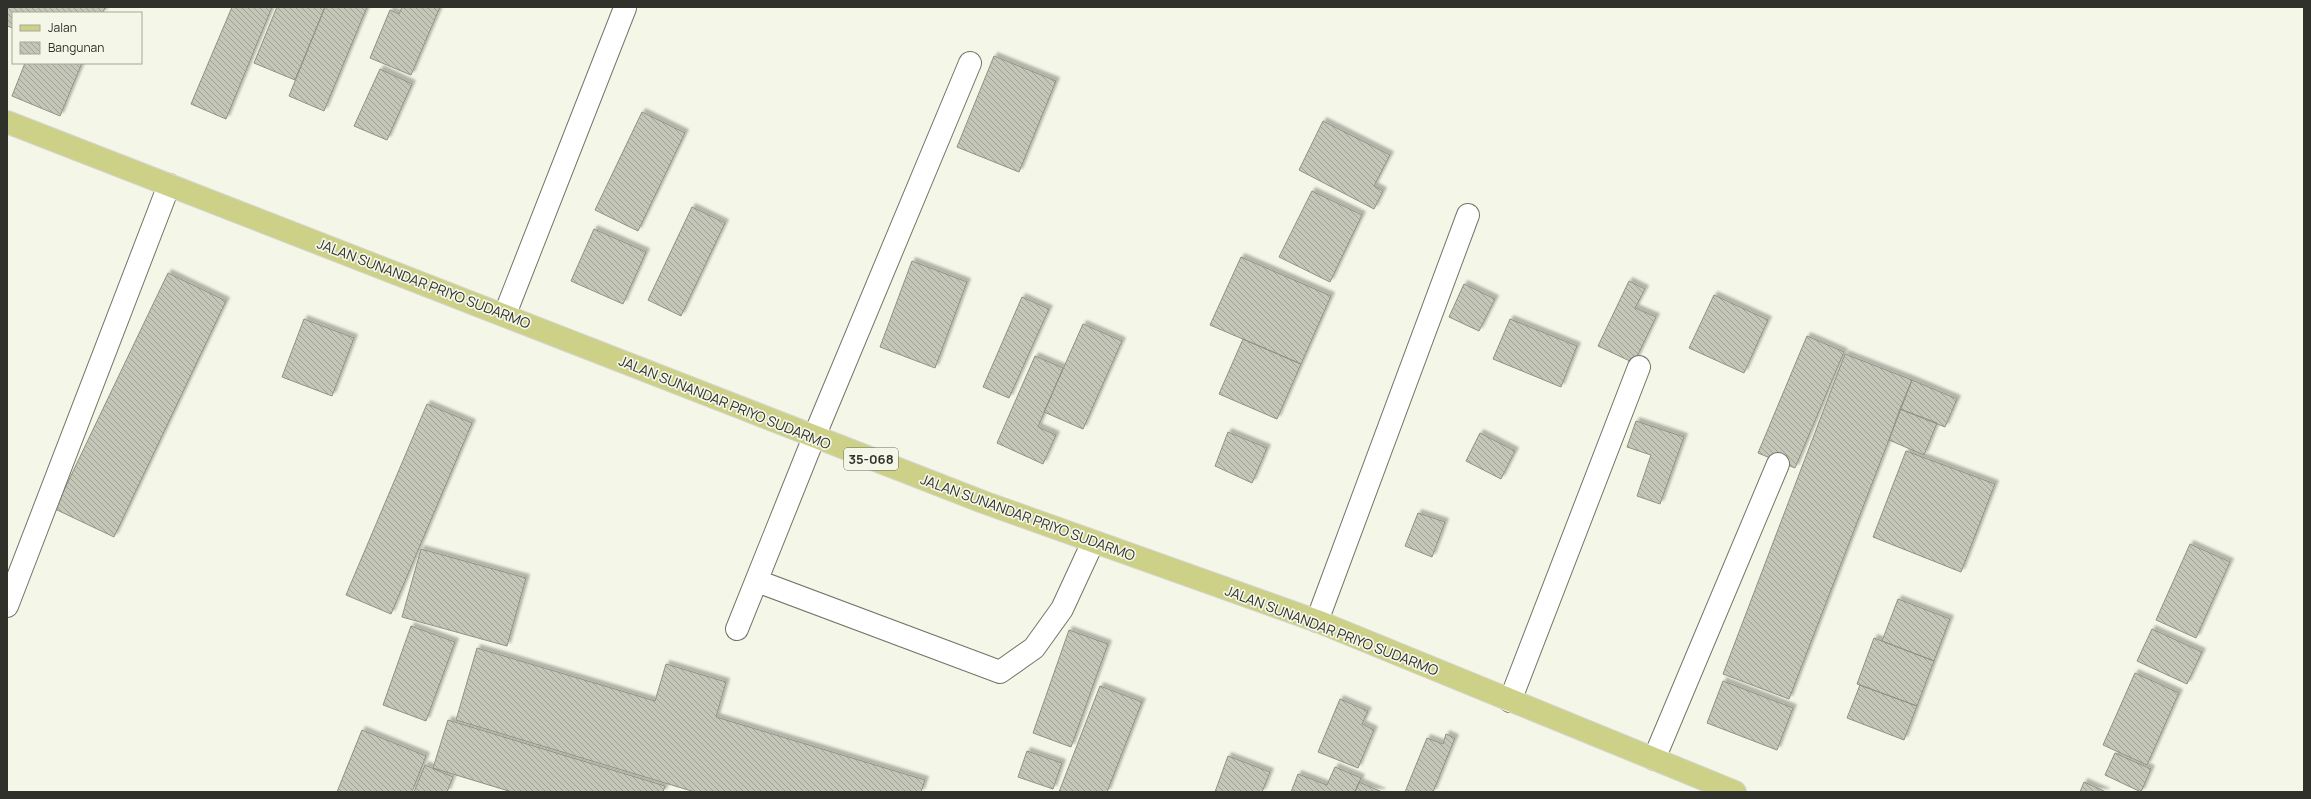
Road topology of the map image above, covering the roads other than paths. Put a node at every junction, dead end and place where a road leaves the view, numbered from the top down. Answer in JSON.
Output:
{"nodes":[{"id":1,"x":625,"y":8,"type":"edge"},
{"id":2,"x":970,"y":63,"type":"dead end"},
{"id":3,"x":7,"y":122,"type":"edge"},
{"id":4,"x":168,"y":185,"type":"junction"},
{"id":5,"x":1468,"y":215,"type":"dead end"},
{"id":6,"x":505,"y":314,"type":"junction"},
{"id":7,"x":1639,"y":367,"type":"dead end"},
{"id":8,"x":814,"y":437,"type":"junction"},
{"id":9,"x":1778,"y":464,"type":"dead end"},
{"id":10,"x":1094,"y":542,"type":"junction"},
{"id":11,"x":757,"y":581,"type":"junction"},
{"id":12,"x":7,"y":606,"type":"edge"},
{"id":13,"x":1317,"y":621,"type":"junction"},
{"id":14,"x":737,"y":629,"type":"dead end"},
{"id":15,"x":1510,"y":701,"type":"junction"},
{"id":16,"x":1654,"y":760,"type":"junction"},
{"id":17,"x":1732,"y":791,"type":"edge"}],
"edges":[{"from":1,"to":6,"type":"street"},
{"from":2,"to":8,"type":"street"},
{"from":3,"to":4,"type":"main road","name":"JALAN SUNANDAR PRIYO SUDARMO","number":"35-068"},
{"from":4,"to":6,"type":"main road","name":"JALAN SUNANDAR PRIYO SUDARMO","number":"35-068"},
{"from":4,"to":12,"type":"street"},
{"from":5,"to":13,"type":"street"},
{"from":6,"to":8,"type":"main road","name":"JALAN SUNANDAR PRIYO SUDARMO","number":"35-068"},
{"from":7,"to":15,"type":"street"},
{"from":8,"to":10,"type":"main road","name":"JALAN SUNANDAR PRIYO SUDARMO","number":"35-068"},
{"from":8,"to":11,"type":"street"},
{"from":9,"to":16,"type":"street"},
{"from":10,"to":11,"type":"street"},
{"from":10,"to":13,"type":"main road","name":"JALAN SUNANDAR PRIYO SUDARMO","number":"35-068"},
{"from":11,"to":14,"type":"street"},
{"from":13,"to":15,"type":"main road","name":"JALAN SUNANDAR PRIYO SUDARMO","number":"35-068"},
{"from":15,"to":16,"type":"main road","name":"JALAN SUNANDAR PRIYO SUDARMO","number":"35-068"},
{"from":16,"to":17,"type":"main road","name":"JALAN SUNANDAR PRIYO SUDARMO","number":"35-068"}]}
